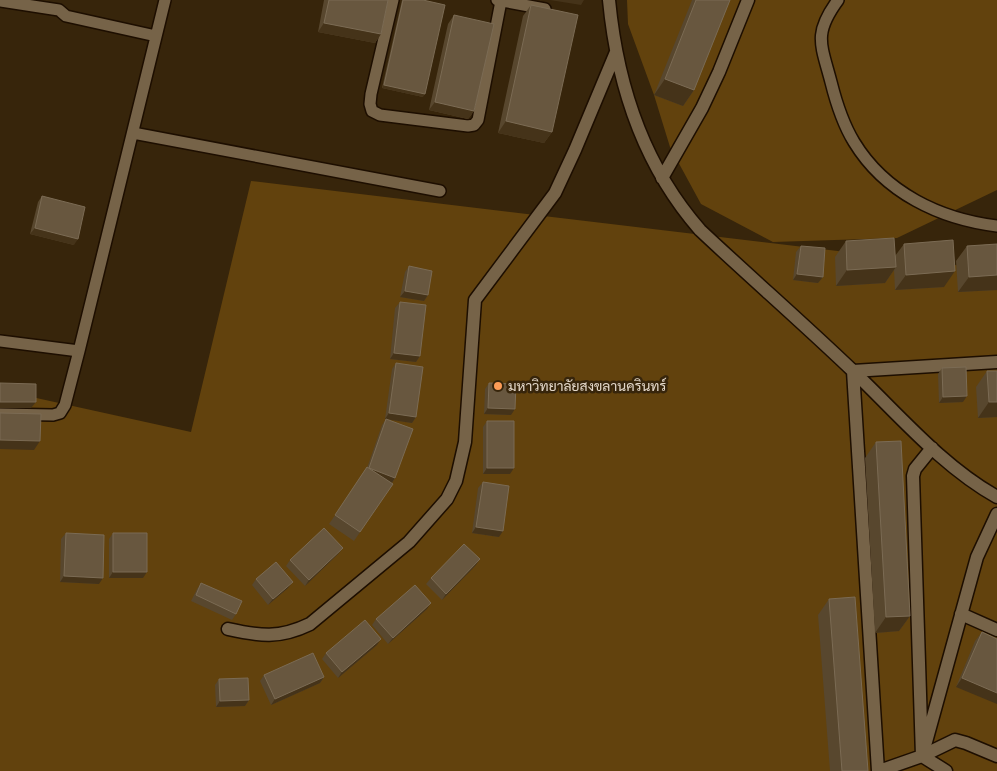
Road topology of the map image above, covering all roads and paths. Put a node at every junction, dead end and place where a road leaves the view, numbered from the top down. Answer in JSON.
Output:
{"nodes":[{"id":1,"x":165,"y":0,"type":"edge"},
{"id":2,"x":393,"y":0,"type":"edge"},
{"id":3,"x":499,"y":0,"type":"edge"},
{"id":4,"x":609,"y":0,"type":"edge"},
{"id":5,"x":748,"y":0,"type":"edge"},
{"id":6,"x":838,"y":0,"type":"edge"},
{"id":7,"x":0,"y":1,"type":"edge"},
{"id":8,"x":27,"y":3,"type":"edge"},
{"id":9,"x":554,"y":10,"type":"edge"},
{"id":10,"x":156,"y":36,"type":"junction"},
{"id":11,"x":616,"y":52,"type":"junction"},
{"id":12,"x":133,"y":133,"type":"junction"},
{"id":13,"x":662,"y":178,"type":"junction"},
{"id":14,"x":440,"y":191,"type":"dead end"},
{"id":15,"x":997,"y":226,"type":"edge"},
{"id":16,"x":0,"y":341,"type":"edge"},
{"id":17,"x":79,"y":351,"type":"junction"},
{"id":18,"x":997,"y":362,"type":"edge"},
{"id":19,"x":853,"y":371,"type":"junction"},
{"id":20,"x":0,"y":414,"type":"edge"},
{"id":21,"x":932,"y":448,"type":"junction"},
{"id":22,"x":997,"y":497,"type":"edge"},
{"id":23,"x":997,"y":514,"type":"edge"},
{"id":24,"x":960,"y":614,"type":"junction"},
{"id":25,"x":228,"y":628,"type":"dead end"},
{"id":26,"x":997,"y":630,"type":"edge"},
{"id":27,"x":922,"y":756,"type":"junction"},
{"id":28,"x":997,"y":756,"type":"edge"},
{"id":29,"x":878,"y":771,"type":"edge"},
{"id":30,"x":946,"y":771,"type":"edge"}],
"edges":[{"from":1,"to":10,"type":"lane"},
{"from":2,"to":3,"type":"lane"},
{"from":3,"to":9,"type":"lane"},
{"from":4,"to":11,"type":"street"},
{"from":5,"to":13,"type":"street"},
{"from":6,"to":15,"type":"lane"},
{"from":7,"to":8,"type":"lane"},
{"from":8,"to":10,"type":"lane"},
{"from":10,"to":12,"type":"lane"},
{"from":11,"to":13,"type":"street"},
{"from":11,"to":25,"type":"street"},
{"from":12,"to":14,"type":"lane"},
{"from":12,"to":17,"type":"lane"},
{"from":13,"to":19,"type":"street"},
{"from":16,"to":17,"type":"lane"},
{"from":17,"to":20,"type":"lane"},
{"from":18,"to":19,"type":"street"},
{"from":19,"to":21,"type":"street"},
{"from":19,"to":29,"type":"street"},
{"from":21,"to":22,"type":"street"},
{"from":21,"to":27,"type":"street"},
{"from":23,"to":24,"type":"street"},
{"from":24,"to":26,"type":"street"},
{"from":24,"to":27,"type":"street"},
{"from":27,"to":28,"type":"street"},
{"from":27,"to":29,"type":"street"},
{"from":27,"to":30,"type":"street"}]}
